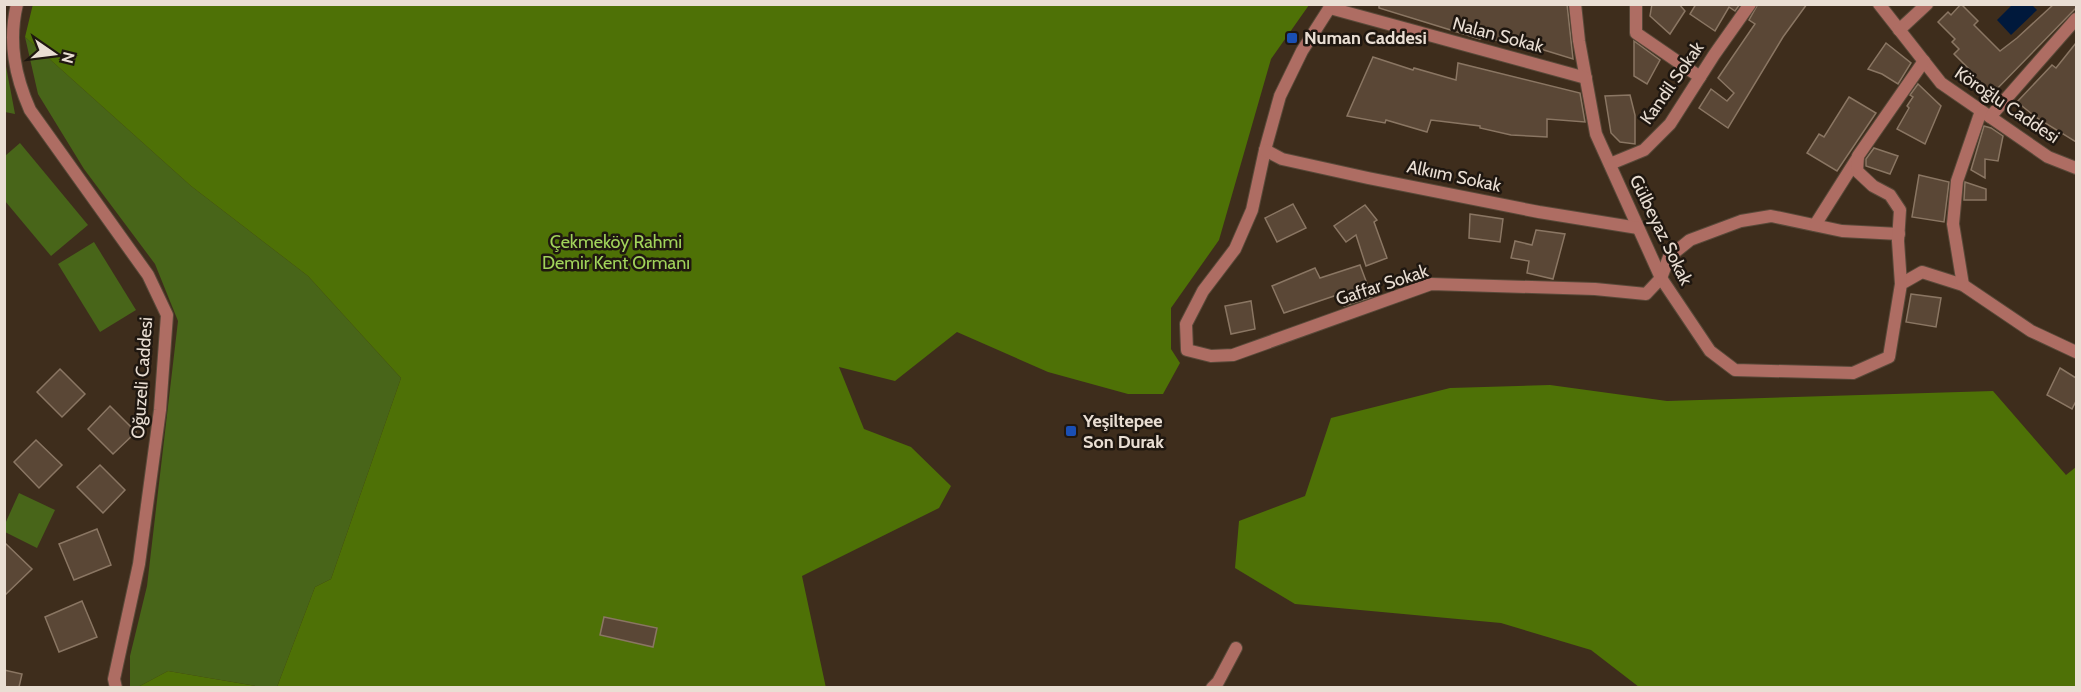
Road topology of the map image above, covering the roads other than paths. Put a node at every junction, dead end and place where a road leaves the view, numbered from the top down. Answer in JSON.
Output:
{"nodes":[{"id":1,"x":17,"y":4,"type":"edge"},
{"id":2,"x":1575,"y":4,"type":"edge"},
{"id":3,"x":1636,"y":4,"type":"edge"},
{"id":4,"x":1750,"y":4,"type":"edge"},
{"id":5,"x":1879,"y":4,"type":"edge"},
{"id":6,"x":1927,"y":4,"type":"edge"},
{"id":7,"x":1331,"y":6,"type":"edge"},
{"id":8,"x":2076,"y":19,"type":"edge"},
{"id":9,"x":1899,"y":30,"type":"junction"},
{"id":10,"x":1924,"y":61,"type":"junction"},
{"id":11,"x":1700,"y":77,"type":"junction"},
{"id":12,"x":1586,"y":78,"type":"junction"},
{"id":13,"x":1985,"y":114,"type":"junction"},
{"id":14,"x":1265,"y":150,"type":"junction"},
{"id":15,"x":1858,"y":156,"type":"junction"},
{"id":16,"x":1610,"y":164,"type":"junction"},
{"id":17,"x":2076,"y":168,"type":"edge"},
{"id":18,"x":1815,"y":225,"type":"junction"},
{"id":19,"x":1638,"y":228,"type":"junction"},
{"id":20,"x":1899,"y":234,"type":"junction"},
{"id":21,"x":1661,"y":278,"type":"junction"},
{"id":22,"x":1901,"y":284,"type":"junction"},
{"id":23,"x":1963,"y":285,"type":"junction"},
{"id":24,"x":2076,"y":352,"type":"edge"},
{"id":25,"x":1236,"y":648,"type":"dead end"},
{"id":26,"x":116,"y":687,"type":"edge"},
{"id":27,"x":1212,"y":687,"type":"edge"}],
"edges":[{"from":1,"to":26,"type":"street","name":"Oğuzeli Caddesi"},
{"from":2,"to":12,"type":"street","name":"Gülbeyaz Sokak"},
{"from":3,"to":11,"type":"street"},
{"from":4,"to":11,"type":"street","name":"Kandil Sokak"},
{"from":5,"to":9,"type":"street","name":"Köroğlu Caddesi"},
{"from":6,"to":9,"type":"street"},
{"from":7,"to":12,"type":"street","name":"Nalan Sokak"},
{"from":7,"to":14,"type":"street"},
{"from":8,"to":13,"type":"street"},
{"from":9,"to":10,"type":"street","name":"Köroğlu Caddesi"},
{"from":10,"to":13,"type":"street","name":"Köroğlu Caddesi"},
{"from":10,"to":15,"type":"street"},
{"from":11,"to":16,"type":"street","name":"Kandil Sokak"},
{"from":12,"to":16,"type":"street","name":"Gülbeyaz Sokak"},
{"from":13,"to":17,"type":"street","name":"Köroğlu Caddesi"},
{"from":13,"to":23,"type":"street"},
{"from":14,"to":19,"type":"street","name":"Alkıım Sokak"},
{"from":14,"to":21,"type":"street","name":"Gaffar Sokak"},
{"from":15,"to":18,"type":"street"},
{"from":15,"to":20,"type":"street"},
{"from":16,"to":19,"type":"street","name":"Gülbeyaz Sokak"},
{"from":18,"to":20,"type":"street"},
{"from":18,"to":21,"type":"street"},
{"from":19,"to":21,"type":"street","name":"Gülbeyaz Sokak"},
{"from":20,"to":22,"type":"street"},
{"from":21,"to":22,"type":"street","name":"Gülbeyaz Sokak"},
{"from":22,"to":23,"type":"street"},
{"from":23,"to":24,"type":"street"},
{"from":25,"to":27,"type":"street"}]}
